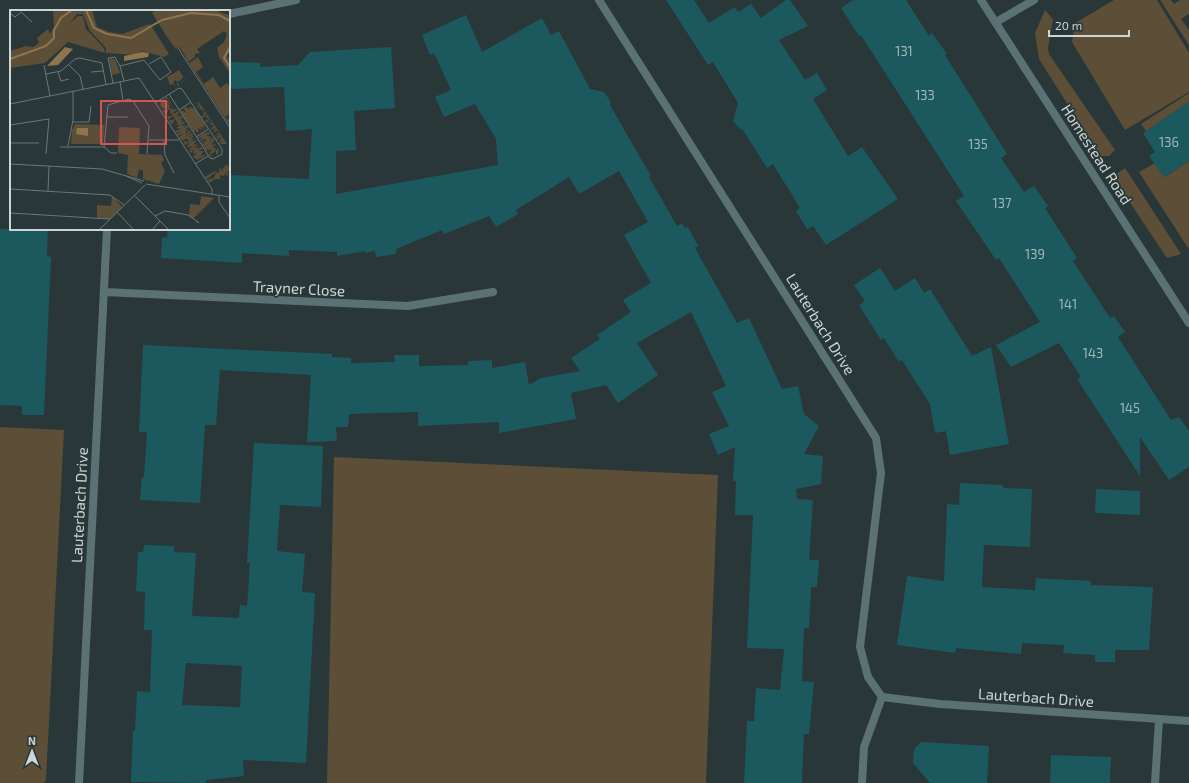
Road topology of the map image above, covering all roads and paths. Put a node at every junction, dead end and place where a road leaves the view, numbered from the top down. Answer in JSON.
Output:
{"nodes":[{"id":1,"x":296,"y":0,"type":"edge"},
{"id":2,"x":599,"y":0,"type":"edge"},
{"id":3,"x":981,"y":0,"type":"edge"},
{"id":4,"x":1034,"y":0,"type":"edge"},
{"id":5,"x":230,"y":14,"type":"edge"},
{"id":6,"x":996,"y":22,"type":"junction"},
{"id":7,"x":107,"y":230,"type":"edge"},
{"id":8,"x":104,"y":292,"type":"junction"},
{"id":9,"x":493,"y":292,"type":"dead end"},
{"id":10,"x":1189,"y":323,"type":"edge"},
{"id":11,"x":882,"y":697,"type":"junction"},
{"id":12,"x":1160,"y":720,"type":"junction"},
{"id":13,"x":1189,"y":721,"type":"edge"},
{"id":14,"x":79,"y":783,"type":"edge"},
{"id":15,"x":862,"y":783,"type":"edge"},
{"id":16,"x":1155,"y":783,"type":"edge"}],
"edges":[{"from":1,"to":5,"type":"street"},
{"from":2,"to":11,"type":"street","name":"Lauterbach Drive"},
{"from":3,"to":6,"type":"street","name":"Homestead Road"},
{"from":4,"to":6,"type":"street"},
{"from":6,"to":10,"type":"street","name":"Homestead Road"},
{"from":7,"to":8,"type":"street","name":"Lauterbach Drive"},
{"from":8,"to":9,"type":"street","name":"Trayner Close"},
{"from":8,"to":14,"type":"street","name":"Lauterbach Drive"},
{"from":11,"to":12,"type":"street","name":"Lauterbach Drive"},
{"from":11,"to":15,"type":"street"},
{"from":12,"to":13,"type":"street","name":"Lauterbach Drive"},
{"from":12,"to":16,"type":"street"}]}
